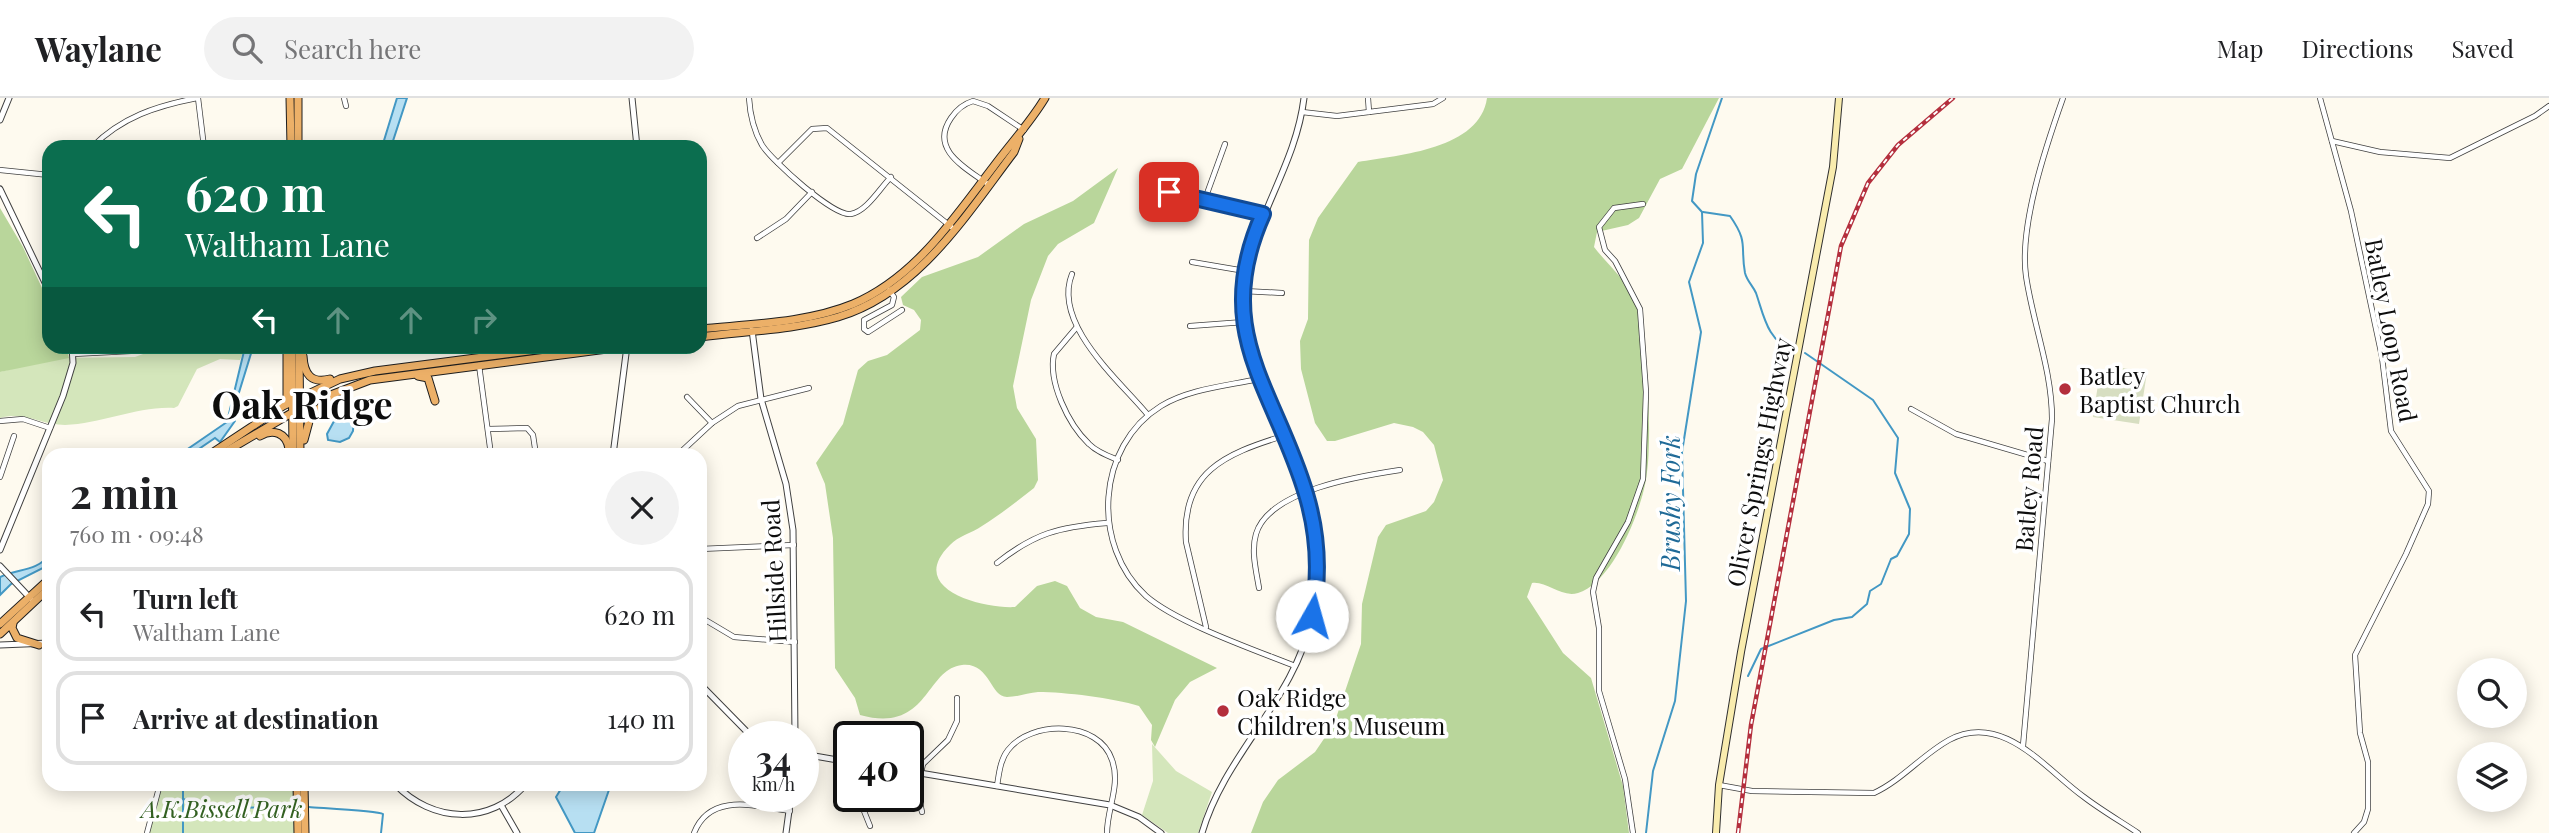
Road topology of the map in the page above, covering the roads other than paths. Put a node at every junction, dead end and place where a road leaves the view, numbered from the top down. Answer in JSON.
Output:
{"nodes":[{"id":1,"x":9,"y":98,"type":"edge"},
{"id":2,"x":198,"y":98,"type":"edge"},
{"id":3,"x":290,"y":98,"type":"edge"},
{"id":4,"x":298,"y":98,"type":"edge"},
{"id":5,"x":344,"y":98,"type":"edge"},
{"id":6,"x":632,"y":98,"type":"edge"},
{"id":7,"x":749,"y":98,"type":"edge"},
{"id":8,"x":1045,"y":98,"type":"edge"},
{"id":9,"x":1304,"y":98,"type":"edge"},
{"id":10,"x":1368,"y":98,"type":"edge"},
{"id":11,"x":1443,"y":98,"type":"edge"},
{"id":12,"x":1839,"y":98,"type":"edge"},
{"id":13,"x":2063,"y":98,"type":"edge"},
{"id":14,"x":2320,"y":98,"type":"edge"},
{"id":15,"x":346,"y":106,"type":"dead end"},
{"id":16,"x":2549,"y":106,"type":"edge"},
{"id":17,"x":1302,"y":112,"type":"junction"},
{"id":18,"x":1369,"y":112,"type":"junction"},
{"id":19,"x":0,"y":120,"type":"edge"},
{"id":20,"x":1023,"y":133,"type":"junction"},
{"id":21,"x":101,"y":140,"type":"edge"},
{"id":22,"x":203,"y":140,"type":"edge"},
{"id":23,"x":291,"y":140,"type":"edge"},
{"id":24,"x":299,"y":140,"type":"edge"},
{"id":25,"x":636,"y":140,"type":"edge"},
{"id":26,"x":2332,"y":141,"type":"junction"},
{"id":27,"x":1224,"y":144,"type":"dead end"},
{"id":28,"x":778,"y":163,"type":"junction"},
{"id":29,"x":0,"y":170,"type":"edge"},
{"id":30,"x":42,"y":174,"type":"edge"},
{"id":31,"x":891,"y":177,"type":"junction"},
{"id":32,"x":986,"y":182,"type":"junction"},
{"id":33,"x":1143,"y":187,"type":"dead end"},
{"id":34,"x":0,"y":189,"type":"edge"},
{"id":35,"x":812,"y":192,"type":"junction"},
{"id":36,"x":1205,"y":199,"type":"junction"},
{"id":37,"x":1643,"y":204,"type":"dead end"},
{"id":38,"x":1263,"y":214,"type":"junction"},
{"id":39,"x":951,"y":227,"type":"junction"},
{"id":40,"x":757,"y":238,"type":"dead end"},
{"id":41,"x":1192,"y":262,"type":"dead end"},
{"id":42,"x":1245,"y":271,"type":"junction"},
{"id":43,"x":1072,"y":274,"type":"dead end"},
{"id":44,"x":42,"y":276,"type":"edge"},
{"id":45,"x":888,"y":289,"type":"junction"},
{"id":46,"x":1244,"y":291,"type":"junction"},
{"id":47,"x":1282,"y":293,"type":"dead end"},
{"id":48,"x":902,"y":310,"type":"dead end"},
{"id":49,"x":1244,"y":322,"type":"junction"},
{"id":50,"x":1190,"y":326,"type":"dead end"},
{"id":51,"x":751,"y":327,"type":"junction"},
{"id":52,"x":1076,"y":328,"type":"junction"},
{"id":53,"x":707,"y":330,"type":"edge"},
{"id":54,"x":707,"y":336,"type":"edge"},
{"id":55,"x":73,"y":354,"type":"edge"},
{"id":56,"x":289,"y":354,"type":"edge"},
{"id":57,"x":290,"y":354,"type":"edge"},
{"id":58,"x":300,"y":354,"type":"edge"},
{"id":59,"x":302,"y":354,"type":"edge"},
{"id":60,"x":520,"y":354,"type":"edge"},
{"id":61,"x":554,"y":354,"type":"edge"},
{"id":62,"x":627,"y":354,"type":"edge"},
{"id":63,"x":479,"y":361,"type":"junction"},
{"id":64,"x":442,"y":370,"type":"junction"},
{"id":65,"x":355,"y":375,"type":"junction"},
{"id":66,"x":377,"y":379,"type":"junction"},
{"id":67,"x":1258,"y":379,"type":"junction"},
{"id":68,"x":360,"y":383,"type":"junction"},
{"id":69,"x":809,"y":388,"type":"dead end"},
{"id":70,"x":687,"y":397,"type":"dead end"},
{"id":71,"x":296,"y":399,"type":"junction"},
{"id":72,"x":761,"y":399,"type":"junction"},
{"id":73,"x":283,"y":406,"type":"junction"},
{"id":74,"x":1911,"y":409,"type":"dead end"},
{"id":75,"x":296,"y":410,"type":"junction"},
{"id":76,"x":1148,"y":415,"type":"junction"},
{"id":77,"x":0,"y":421,"type":"edge"},
{"id":78,"x":712,"y":423,"type":"junction"},
{"id":79,"x":50,"y":428,"type":"junction"},
{"id":80,"x":488,"y":429,"type":"junction"},
{"id":81,"x":14,"y":436,"type":"dead end"},
{"id":82,"x":1283,"y":436,"type":"junction"},
{"id":83,"x":233,"y":447,"type":"joint"},
{"id":84,"x":220,"y":448,"type":"edge"},
{"id":85,"x":289,"y":448,"type":"edge"},
{"id":86,"x":292,"y":448,"type":"edge"},
{"id":87,"x":301,"y":448,"type":"edge"},
{"id":88,"x":303,"y":448,"type":"edge"},
{"id":89,"x":490,"y":448,"type":"edge"},
{"id":90,"x":535,"y":448,"type":"edge"},
{"id":91,"x":614,"y":448,"type":"edge"},
{"id":92,"x":685,"y":448,"type":"edge"},
{"id":93,"x":8,"y":456,"type":"junction"},
{"id":94,"x":0,"y":458,"type":"edge"},
{"id":95,"x":1118,"y":460,"type":"junction"},
{"id":96,"x":2048,"y":461,"type":"junction"},
{"id":97,"x":1400,"y":470,"type":"dead end"},
{"id":98,"x":0,"y":477,"type":"edge"},
{"id":99,"x":1306,"y":493,"type":"junction"},
{"id":100,"x":1107,"y":523,"type":"junction"},
{"id":101,"x":794,"y":545,"type":"junction"},
{"id":102,"x":707,"y":549,"type":"edge"},
{"id":103,"x":0,"y":550,"type":"edge"},
{"id":104,"x":997,"y":563,"type":"dead end"},
{"id":105,"x":0,"y":566,"type":"edge"},
{"id":106,"x":42,"y":587,"type":"edge"},
{"id":107,"x":1259,"y":588,"type":"dead end"},
{"id":108,"x":42,"y":592,"type":"edge"},
{"id":109,"x":31,"y":599,"type":"junction"},
{"id":110,"x":14,"y":620,"type":"junction"},
{"id":111,"x":707,"y":621,"type":"edge"},
{"id":112,"x":0,"y":624,"type":"edge"},
{"id":113,"x":1206,"y":628,"type":"junction"},
{"id":114,"x":0,"y":634,"type":"edge"},
{"id":115,"x":795,"y":642,"type":"junction"},
{"id":116,"x":42,"y":644,"type":"edge"},
{"id":117,"x":0,"y":645,"type":"edge"},
{"id":118,"x":39,"y":645,"type":"junction"},
{"id":119,"x":1296,"y":667,"type":"junction"},
{"id":120,"x":707,"y":691,"type":"edge"},
{"id":121,"x":957,"y":698,"type":"dead end"},
{"id":122,"x":736,"y":721,"type":"edge"},
{"id":123,"x":795,"y":721,"type":"edge"},
{"id":124,"x":2023,"y":746,"type":"junction"},
{"id":125,"x":924,"y":766,"type":"edge"},
{"id":126,"x":924,"y":774,"type":"edge"},
{"id":127,"x":1719,"y":785,"type":"junction"},
{"id":128,"x":997,"y":786,"type":"junction"},
{"id":129,"x":158,"y":791,"type":"edge"},
{"id":130,"x":297,"y":791,"type":"edge"},
{"id":131,"x":304,"y":791,"type":"edge"},
{"id":132,"x":403,"y":791,"type":"edge"},
{"id":133,"x":518,"y":791,"type":"edge"},
{"id":134,"x":1110,"y":804,"type":"junction"},
{"id":135,"x":501,"y":805,"type":"junction"},
{"id":136,"x":728,"y":805,"type":"edge"},
{"id":137,"x":790,"y":812,"type":"edge"},
{"id":138,"x":865,"y":812,"type":"edge"},
{"id":139,"x":870,"y":826,"type":"dead end"},
{"id":140,"x":147,"y":833,"type":"edge"},
{"id":141,"x":298,"y":833,"type":"edge"},
{"id":142,"x":305,"y":833,"type":"edge"},
{"id":143,"x":517,"y":833,"type":"edge"},
{"id":144,"x":694,"y":833,"type":"edge"},
{"id":145,"x":786,"y":833,"type":"edge"},
{"id":146,"x":1107,"y":833,"type":"edge"},
{"id":147,"x":1161,"y":833,"type":"edge"},
{"id":148,"x":1202,"y":833,"type":"edge"},
{"id":149,"x":1633,"y":833,"type":"edge"},
{"id":150,"x":1716,"y":833,"type":"edge"},
{"id":151,"x":2138,"y":833,"type":"edge"},
{"id":152,"x":2354,"y":833,"type":"edge"}],
"edges":[{"from":1,"to":19,"type":"street"},
{"from":2,"to":21,"type":"street"},
{"from":2,"to":22,"type":"street"},
{"from":3,"to":23,"type":"highway"},
{"from":4,"to":24,"type":"highway"},
{"from":5,"to":15,"type":"street"},
{"from":6,"to":25,"type":"street"},
{"from":7,"to":28,"type":"street"},
{"from":8,"to":20,"type":"highway"},
{"from":9,"to":17,"type":"street"},
{"from":10,"to":18,"type":"street"},
{"from":11,"to":18,"type":"street"},
{"from":12,"to":127,"type":"main road","name":"Oliver Springs Highway"},
{"from":13,"to":96,"type":"street","name":"Batley Road"},
{"from":14,"to":26,"type":"street","name":"Batley Loop Road"},
{"from":16,"to":26,"type":"street"},
{"from":17,"to":18,"type":"street"},
{"from":17,"to":38,"type":"street"},
{"from":20,"to":32,"type":"highway"},
{"from":20,"to":32,"type":"street"},
{"from":26,"to":152,"type":"street","name":"Batley Loop Road"},
{"from":27,"to":36,"type":"street"},
{"from":28,"to":31,"type":"street"},
{"from":28,"to":35,"type":"street"},
{"from":29,"to":30,"type":"street"},
{"from":31,"to":35,"type":"street"},
{"from":31,"to":39,"type":"street"},
{"from":32,"to":39,"type":"highway"},
{"from":33,"to":36,"type":"street"},
{"from":34,"to":44,"type":"street"},
{"from":35,"to":40,"type":"street"},
{"from":36,"to":38,"type":"street"},
{"from":37,"to":149,"type":"street"},
{"from":38,"to":42,"type":"street"},
{"from":39,"to":45,"type":"highway"},
{"from":41,"to":42,"type":"street"},
{"from":42,"to":46,"type":"street"},
{"from":43,"to":52,"type":"street"},
{"from":45,"to":48,"type":"street"},
{"from":45,"to":51,"type":"highway"},
{"from":46,"to":47,"type":"street"},
{"from":46,"to":49,"type":"street"},
{"from":49,"to":50,"type":"street"},
{"from":49,"to":67,"type":"street"},
{"from":51,"to":53,"type":"highway"},
{"from":51,"to":54,"type":"highway"},
{"from":51,"to":72,"type":"street","name":"Hillside Road"},
{"from":52,"to":76,"type":"street"},
{"from":52,"to":95,"type":"street"},
{"from":55,"to":79,"type":"street"},
{"from":56,"to":73,"type":"highway"},
{"from":57,"to":71,"type":"highway"},
{"from":58,"to":71,"type":"highway"},
{"from":59,"to":65,"type":"highway"},
{"from":60,"to":63,"type":"highway"},
{"from":61,"to":63,"type":"highway"},
{"from":62,"to":91,"type":"street"},
{"from":63,"to":64,"type":"highway"},
{"from":63,"to":65,"type":"highway"},
{"from":63,"to":80,"type":"street"},
{"from":64,"to":66,"type":"highway"},
{"from":64,"to":66,"type":"highway"},
{"from":65,"to":71,"type":"highway"},
{"from":66,"to":68,"type":"highway"},
{"from":67,"to":76,"type":"street"},
{"from":67,"to":82,"type":"street"},
{"from":68,"to":75,"type":"highway"},
{"from":68,"to":88,"type":"highway"},
{"from":69,"to":72,"type":"street"},
{"from":70,"to":78,"type":"street"},
{"from":71,"to":73,"type":"highway"},
{"from":71,"to":75,"type":"highway"},
{"from":72,"to":78,"type":"street"},
{"from":72,"to":101,"type":"street","name":"Hillside Road"},
{"from":73,"to":84,"type":"highway"},
{"from":74,"to":96,"type":"street"},
{"from":75,"to":83,"type":"highway"},
{"from":75,"to":86,"type":"highway"},
{"from":75,"to":87,"type":"highway"},
{"from":76,"to":95,"type":"street"},
{"from":77,"to":79,"type":"street"},
{"from":78,"to":92,"type":"street"},
{"from":79,"to":103,"type":"street"},
{"from":80,"to":89,"type":"street"},
{"from":80,"to":90,"type":"street"},
{"from":81,"to":93,"type":"street"},
{"from":82,"to":99,"type":"street"},
{"from":82,"to":113,"type":"street"},
{"from":83,"to":85,"type":"highway"},
{"from":93,"to":94,"type":"street"},
{"from":93,"to":98,"type":"street"},
{"from":95,"to":100,"type":"street"},
{"from":96,"to":124,"type":"street","name":"Batley Road"},
{"from":97,"to":99,"type":"street"},
{"from":99,"to":107,"type":"street"},
{"from":99,"to":119,"type":"street"},
{"from":100,"to":104,"type":"street"},
{"from":100,"to":113,"type":"street"},
{"from":101,"to":102,"type":"street"},
{"from":101,"to":115,"type":"street","name":"Hillside Road"},
{"from":105,"to":109,"type":"street"},
{"from":106,"to":109,"type":"highway"},
{"from":108,"to":109,"type":"highway"},
{"from":109,"to":110,"type":"highway"},
{"from":109,"to":112,"type":"highway"},
{"from":110,"to":114,"type":"highway"},
{"from":110,"to":118,"type":"highway"},
{"from":111,"to":115,"type":"street"},
{"from":113,"to":119,"type":"street"},
{"from":115,"to":123,"type":"street","name":"Hillside Road"},
{"from":116,"to":118,"type":"street"},
{"from":117,"to":118,"type":"street"},
{"from":119,"to":148,"type":"street"},
{"from":120,"to":122,"type":"street"},
{"from":121,"to":125,"type":"street"},
{"from":124,"to":127,"type":"street"},
{"from":124,"to":151,"type":"street"},
{"from":126,"to":128,"type":"street"},
{"from":127,"to":150,"type":"main road","name":"Oliver Springs Highway"},
{"from":128,"to":134,"type":"street"},
{"from":128,"to":134,"type":"street"},
{"from":129,"to":140,"type":"street"},
{"from":130,"to":141,"type":"highway"},
{"from":131,"to":142,"type":"highway"},
{"from":132,"to":135,"type":"street"},
{"from":133,"to":135,"type":"street"},
{"from":134,"to":146,"type":"street"},
{"from":134,"to":147,"type":"street"},
{"from":135,"to":143,"type":"street"},
{"from":136,"to":144,"type":"street"},
{"from":137,"to":145,"type":"street"},
{"from":138,"to":139,"type":"street"}]}
